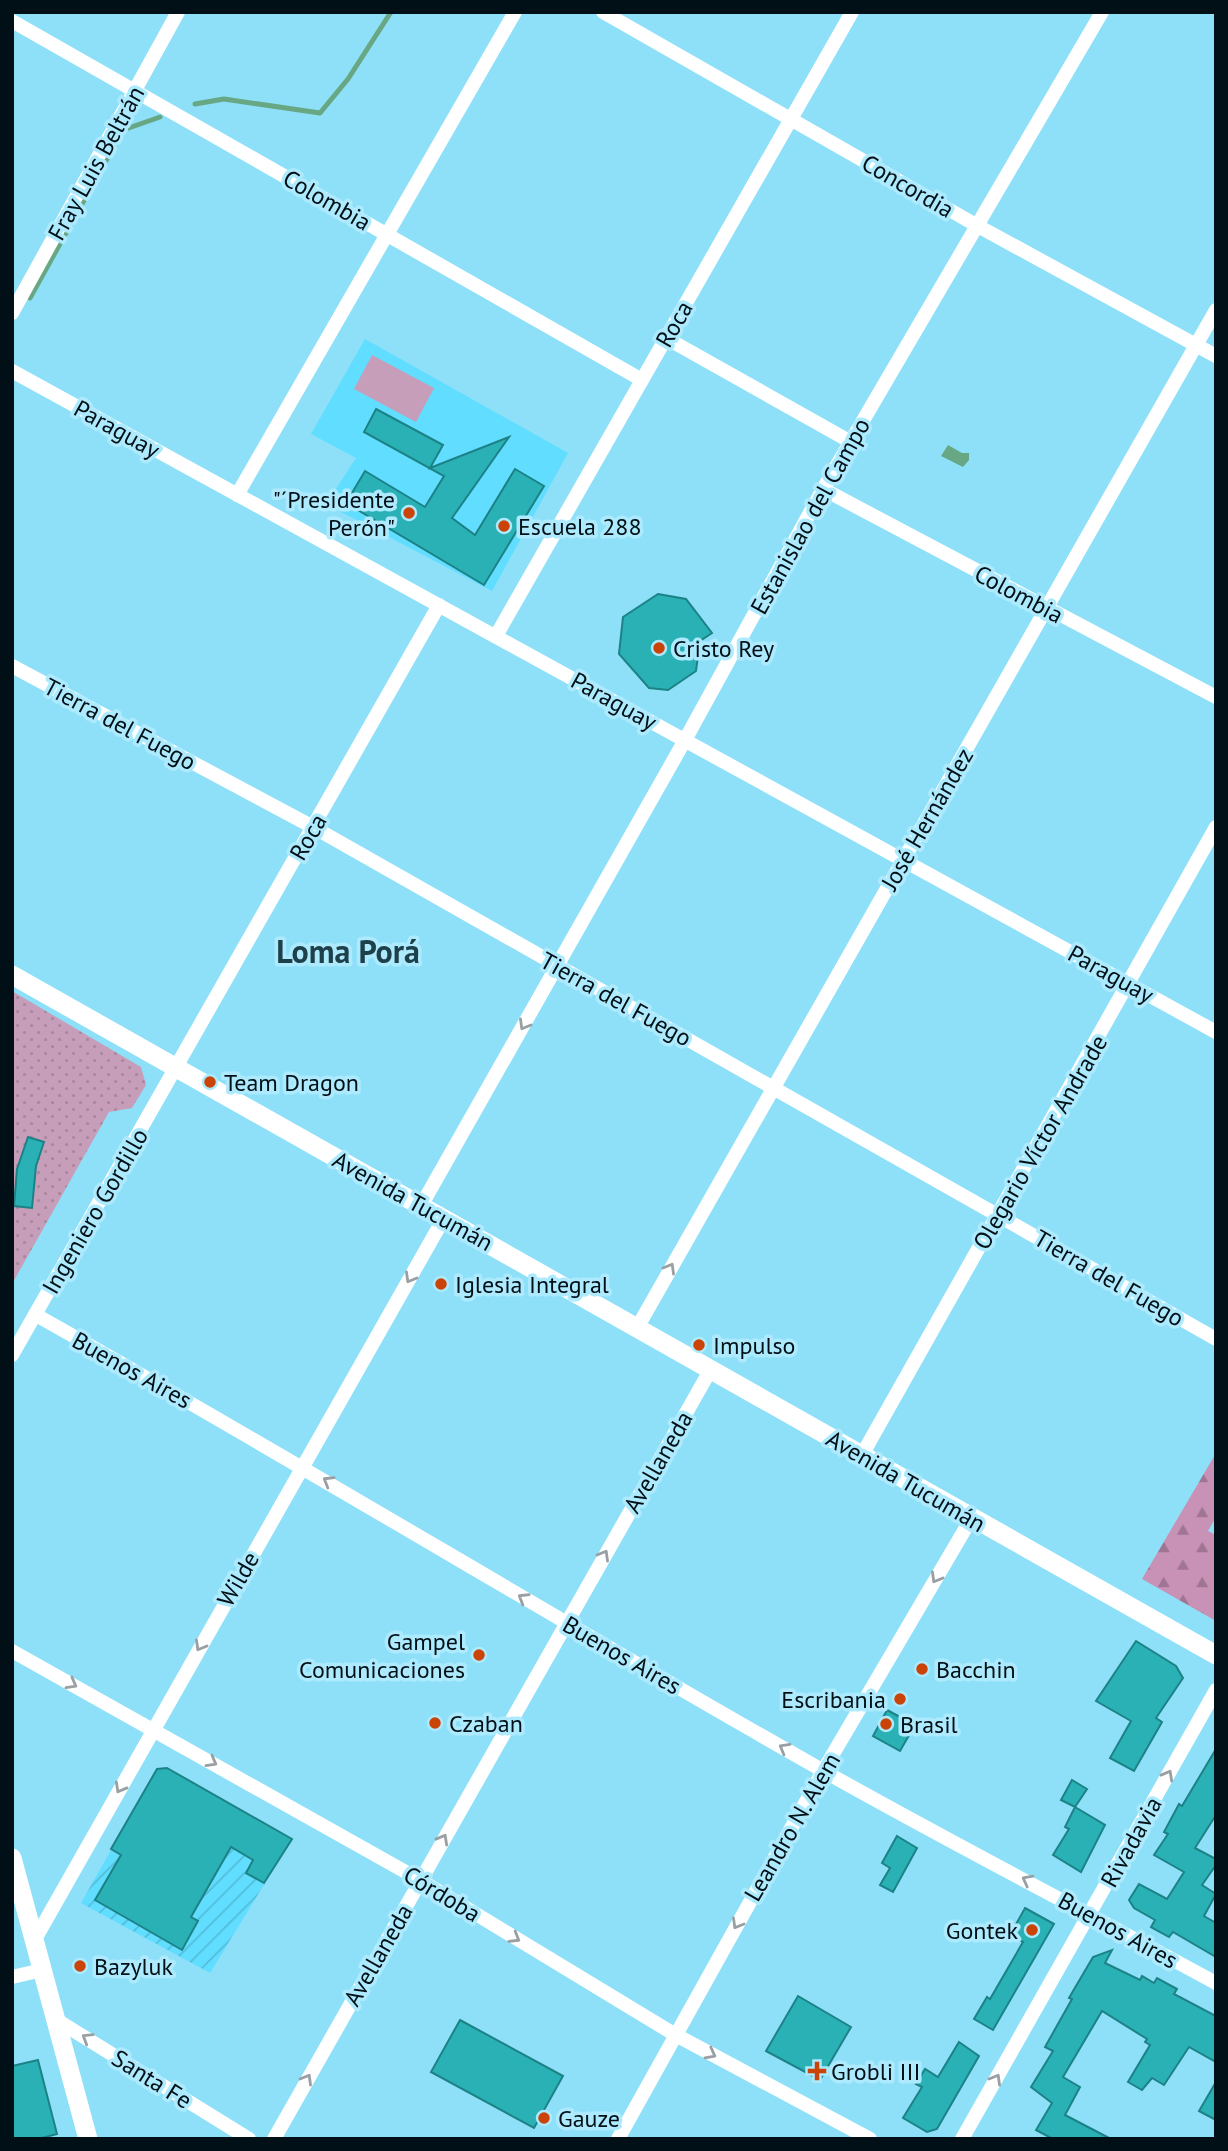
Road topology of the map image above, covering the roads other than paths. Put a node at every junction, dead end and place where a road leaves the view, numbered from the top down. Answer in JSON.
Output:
{"nodes":[{"id":1,"x":178,"y":12,"type":"edge"},
{"id":2,"x":516,"y":12,"type":"edge"},
{"id":3,"x":603,"y":12,"type":"edge"},
{"id":4,"x":852,"y":12,"type":"edge"},
{"id":5,"x":1102,"y":12,"type":"edge"},
{"id":6,"x":12,"y":21,"type":"edge"},
{"id":7,"x":135,"y":92,"type":"junction"},
{"id":8,"x":791,"y":119,"type":"junction"},
{"id":9,"x":976,"y":225,"type":"junction"},
{"id":10,"x":387,"y":234,"type":"junction"},
{"id":11,"x":1216,"y":310,"type":"edge"},
{"id":12,"x":12,"y":313,"type":"edge"},
{"id":13,"x":666,"y":338,"type":"junction"},
{"id":14,"x":1196,"y":345,"type":"junction"},
{"id":15,"x":1216,"y":356,"type":"edge"},
{"id":16,"x":12,"y":371,"type":"edge"},
{"id":17,"x":642,"y":380,"type":"junction"},
{"id":18,"x":851,"y":442,"type":"junction"},
{"id":19,"x":823,"y":489,"type":"junction"},
{"id":20,"x":237,"y":495,"type":"junction"},
{"id":21,"x":439,"y":606,"type":"junction"},
{"id":22,"x":1048,"y":609,"type":"junction"},
{"id":23,"x":496,"y":636,"type":"junction"},
{"id":24,"x":12,"y":666,"type":"edge"},
{"id":25,"x":1216,"y":697,"type":"edge"},
{"id":26,"x":685,"y":740,"type":"junction"},
{"id":27,"x":313,"y":827,"type":"junction"},
{"id":28,"x":1216,"y":827,"type":"edge"},
{"id":29,"x":903,"y":859,"type":"junction"},
{"id":30,"x":557,"y":965,"type":"junction"},
{"id":31,"x":12,"y":975,"type":"edge"},
{"id":32,"x":1130,"y":984,"type":"junction"},
{"id":33,"x":1216,"y":1031,"type":"edge"},
{"id":34,"x":176,"y":1068,"type":"junction"},
{"id":35,"x":774,"y":1087,"type":"junction"},
{"id":36,"x":421,"y":1206,"type":"junction"},
{"id":37,"x":999,"y":1214,"type":"junction"},
{"id":38,"x":444,"y":1219,"type":"junction"},
{"id":39,"x":36,"y":1315,"type":"junction"},
{"id":40,"x":637,"y":1328,"type":"junction"},
{"id":41,"x":1216,"y":1339,"type":"edge"},
{"id":42,"x":12,"y":1355,"type":"edge"},
{"id":43,"x":711,"y":1369,"type":"junction"},
{"id":44,"x":862,"y":1455,"type":"junction"},
{"id":45,"x":303,"y":1466,"type":"junction"},
{"id":46,"x":971,"y":1519,"type":"junction"},
{"id":47,"x":565,"y":1622,"type":"junction"},
{"id":48,"x":12,"y":1651,"type":"edge"},
{"id":49,"x":1216,"y":1655,"type":"edge"},
{"id":50,"x":1216,"y":1690,"type":"edge"},
{"id":51,"x":153,"y":1729,"type":"junction"},
{"id":52,"x":823,"y":1771,"type":"junction"},
{"id":53,"x":12,"y":1858,"type":"edge"},
{"id":54,"x":420,"y":1880,"type":"junction"},
{"id":55,"x":1090,"y":1914,"type":"junction"},
{"id":56,"x":34,"y":1941,"type":"junction"},
{"id":57,"x":42,"y":1970,"type":"junction"},
{"id":58,"x":12,"y":1977,"type":"edge"},
{"id":59,"x":1216,"y":1983,"type":"edge"},
{"id":60,"x":55,"y":2019,"type":"junction"},
{"id":61,"x":674,"y":2034,"type":"junction"},
{"id":62,"x":88,"y":2139,"type":"edge"},
{"id":63,"x":249,"y":2139,"type":"edge"},
{"id":64,"x":274,"y":2139,"type":"edge"},
{"id":65,"x":618,"y":2139,"type":"edge"},
{"id":66,"x":870,"y":2139,"type":"edge"},
{"id":67,"x":962,"y":2139,"type":"edge"}],
"edges":[{"from":1,"to":7,"type":"street","name":"Fray Luis Beltrán"},
{"from":2,"to":10,"type":"street"},
{"from":3,"to":8,"type":"street","name":"Concordia"},
{"from":4,"to":8,"type":"street","name":"Roca"},
{"from":5,"to":9,"type":"street","name":"Estanislao del Campo"},
{"from":6,"to":7,"type":"street","name":"Colombia"},
{"from":7,"to":10,"type":"street","name":"Colombia"},
{"from":7,"to":12,"type":"street","name":"Fray Luis Beltrán"},
{"from":8,"to":9,"type":"street","name":"Concordia"},
{"from":8,"to":13,"type":"street","name":"Roca"},
{"from":9,"to":14,"type":"street","name":"Concordia"},
{"from":9,"to":18,"type":"street","name":"Estanislao del Campo"},
{"from":10,"to":17,"type":"street","name":"Colombia"},
{"from":10,"to":20,"type":"street"},
{"from":11,"to":14,"type":"street","name":"José Hernández"},
{"from":13,"to":17,"type":"street","name":"Roca"},
{"from":13,"to":18,"type":"street"},
{"from":14,"to":15,"type":"street","name":"Concordia"},
{"from":14,"to":22,"type":"street","name":"José Hernández"},
{"from":16,"to":20,"type":"street","name":"Paraguay"},
{"from":17,"to":23,"type":"street","name":"Roca"},
{"from":18,"to":19,"type":"street","name":"Estanislao del Campo"},
{"from":19,"to":22,"type":"street","name":"Colombia"},
{"from":19,"to":26,"type":"street","name":"Estanislao del Campo"},
{"from":20,"to":21,"type":"street","name":"Paraguay"},
{"from":21,"to":23,"type":"street","name":"Paraguay"},
{"from":21,"to":27,"type":"street","name":"Roca"},
{"from":22,"to":25,"type":"street","name":"Colombia"},
{"from":22,"to":29,"type":"street","name":"José Hernández"},
{"from":23,"to":26,"type":"street","name":"Paraguay"},
{"from":24,"to":27,"type":"street","name":"Tierra del Fuego"},
{"from":26,"to":29,"type":"street","name":"Paraguay"},
{"from":26,"to":30,"type":"street","name":"Estanislao del Campo"},
{"from":27,"to":30,"type":"street","name":"Tierra del Fuego"},
{"from":27,"to":34,"type":"street","name":"Roca"},
{"from":28,"to":32,"type":"street","name":"Olegario Víctor Andrade"},
{"from":29,"to":32,"type":"street","name":"Paraguay"},
{"from":29,"to":35,"type":"street","name":"José Hernández"},
{"from":30,"to":35,"type":"street","name":"Tierra del Fuego"},
{"from":30,"to":36,"type":"street","name":"Estanislao del Campo","one_way":true},
{"from":31,"to":34,"type":"main road","name":"Avenida Tucumán"},
{"from":32,"to":33,"type":"street","name":"Paraguay"},
{"from":32,"to":37,"type":"street","name":"Olegario Víctor Andrade"},
{"from":34,"to":36,"type":"main road","name":"Avenida Tucumán"},
{"from":34,"to":39,"type":"street","name":"Ingeniero Gordillo"},
{"from":35,"to":37,"type":"street","name":"Tierra del Fuego"},
{"from":40,"to":35,"type":"street","name":"José Hernández","one_way":true},
{"from":36,"to":38,"type":"main road","name":"Avenida Tucumán"},
{"from":37,"to":41,"type":"street","name":"Tierra del Fuego"},
{"from":37,"to":44,"type":"street","name":"Olegario Víctor Andrade"},
{"from":38,"to":40,"type":"main road","name":"Avenida Tucumán"},
{"from":38,"to":45,"type":"street","name":"Wilde","one_way":true},
{"from":39,"to":42,"type":"street","name":"Ingeniero Gordillo"},
{"from":39,"to":45,"type":"street","name":"Buenos Aires"},
{"from":40,"to":43,"type":"main road","name":"Avenida Tucumán"},
{"from":43,"to":44,"type":"main road","name":"Avenida Tucumán"},
{"from":47,"to":43,"type":"street","name":"Avellaneda","one_way":true},
{"from":44,"to":46,"type":"main road","name":"Avenida Tucumán"},
{"from":47,"to":45,"type":"street","name":"Buenos Aires","one_way":true},
{"from":45,"to":51,"type":"street","name":"Wilde","one_way":true},
{"from":46,"to":49,"type":"main road","name":"Avenida Tucumán"},
{"from":46,"to":52,"type":"street","name":"Leandro N. Alem","one_way":true},
{"from":52,"to":47,"type":"street","name":"Buenos Aires","one_way":true},
{"from":54,"to":47,"type":"street","name":"Avellaneda","one_way":true},
{"from":48,"to":51,"type":"street","name":"Córdoba","one_way":true},
{"from":55,"to":50,"type":"street","name":"Rivadavia","one_way":true},
{"from":51,"to":54,"type":"street","name":"Córdoba","one_way":true},
{"from":51,"to":56,"type":"street","name":"Wilde","one_way":true},
{"from":55,"to":52,"type":"street","name":"Buenos Aires","one_way":true},
{"from":52,"to":61,"type":"street","name":"Leandro N. Alem","one_way":true},
{"from":53,"to":56,"type":"main road"},
{"from":54,"to":61,"type":"street","name":"Córdoba","one_way":true},
{"from":64,"to":54,"type":"street","name":"Avellaneda","one_way":true},
{"from":55,"to":59,"type":"street","name":"Buenos Aires"},
{"from":67,"to":55,"type":"street","name":"Rivadavia","one_way":true},
{"from":56,"to":57,"type":"main road"},
{"from":57,"to":58,"type":"street"},
{"from":57,"to":60,"type":"main road"},
{"from":60,"to":62,"type":"main road"},
{"from":63,"to":60,"type":"street","name":"Santa Fe","one_way":true},
{"from":61,"to":65,"type":"street","name":"Leandro N. Alem"},
{"from":61,"to":66,"type":"street","name":"Córdoba","one_way":true}]}
